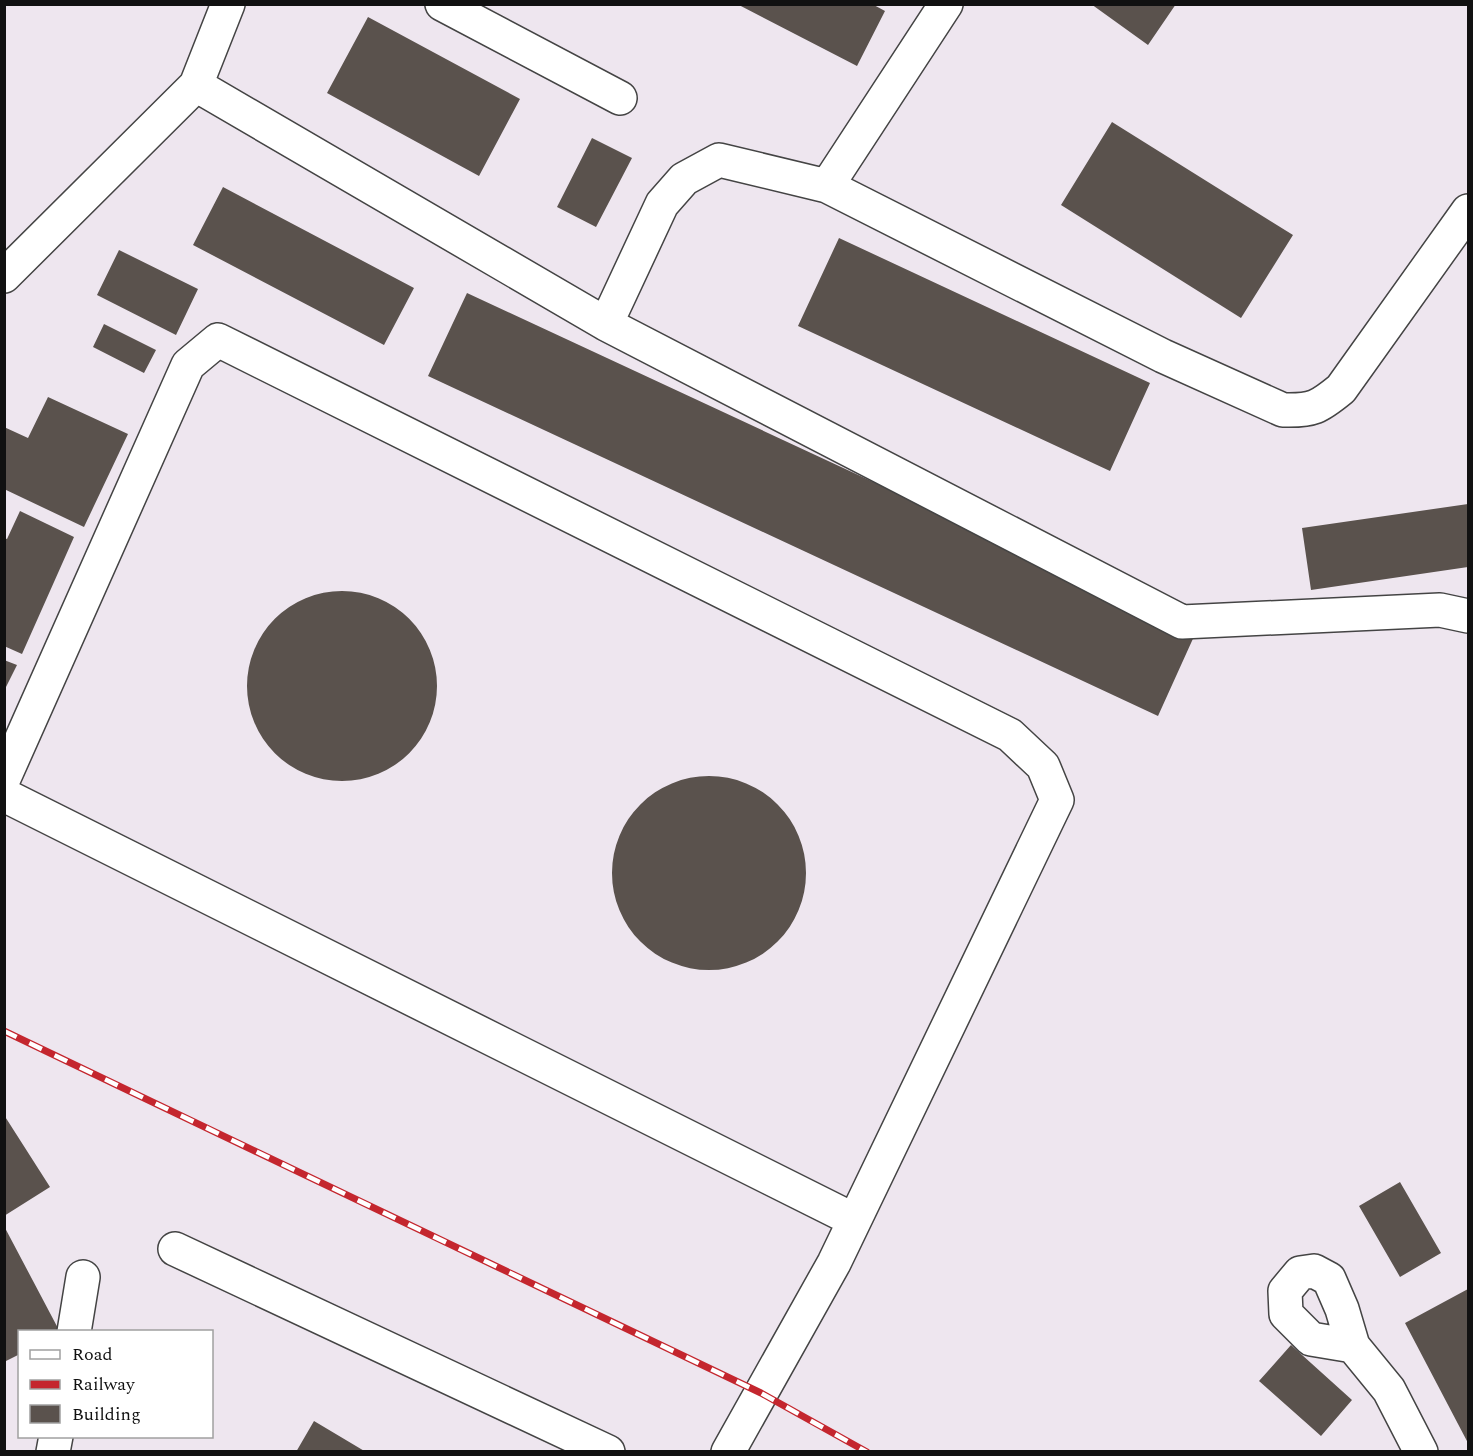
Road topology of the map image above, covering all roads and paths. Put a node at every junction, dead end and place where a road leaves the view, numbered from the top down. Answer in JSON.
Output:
{"nodes":[{"id":1,"x":228,"y":4,"type":"edge"},
{"id":2,"x":442,"y":4,"type":"edge"},
{"id":3,"x":946,"y":4,"type":"edge"},
{"id":4,"x":196,"y":85,"type":"junction"},
{"id":5,"x":620,"y":98,"type":"dead end"},
{"id":6,"x":827,"y":186,"type":"junction"},
{"id":7,"x":1468,"y":211,"type":"edge"},
{"id":8,"x":4,"y":276,"type":"edge"},
{"id":9,"x":606,"y":324,"type":"junction"},
{"id":10,"x":1468,"y":616,"type":"edge"},
{"id":11,"x":4,"y":778,"type":"edge"},
{"id":12,"x":4,"y":795,"type":"edge"},
{"id":13,"x":854,"y":1220,"type":"junction"},
{"id":14,"x":176,"y":1249,"type":"dead end"},
{"id":15,"x":83,"y":1277,"type":"dead end"},
{"id":16,"x":74,"y":1330,"type":"edge"},
{"id":17,"x":1353,"y":1346,"type":"dead end"},
{"id":18,"x":608,"y":1452,"type":"edge"},
{"id":19,"x":728,"y":1452,"type":"edge"},
{"id":20,"x":1421,"y":1452,"type":"edge"}],
"edges":[{"from":1,"to":4,"type":"street"},
{"from":2,"to":5,"type":"street"},
{"from":3,"to":6,"type":"street"},
{"from":4,"to":8,"type":"street"},
{"from":4,"to":9,"type":"street"},
{"from":6,"to":7,"type":"street"},
{"from":6,"to":9,"type":"street"},
{"from":9,"to":10,"type":"street"},
{"from":11,"to":13,"type":"street"},
{"from":12,"to":13,"type":"street"},
{"from":13,"to":19,"type":"street"},
{"from":14,"to":18,"type":"street"},
{"from":15,"to":16,"type":"street"},
{"from":17,"to":20,"type":"street"}]}
